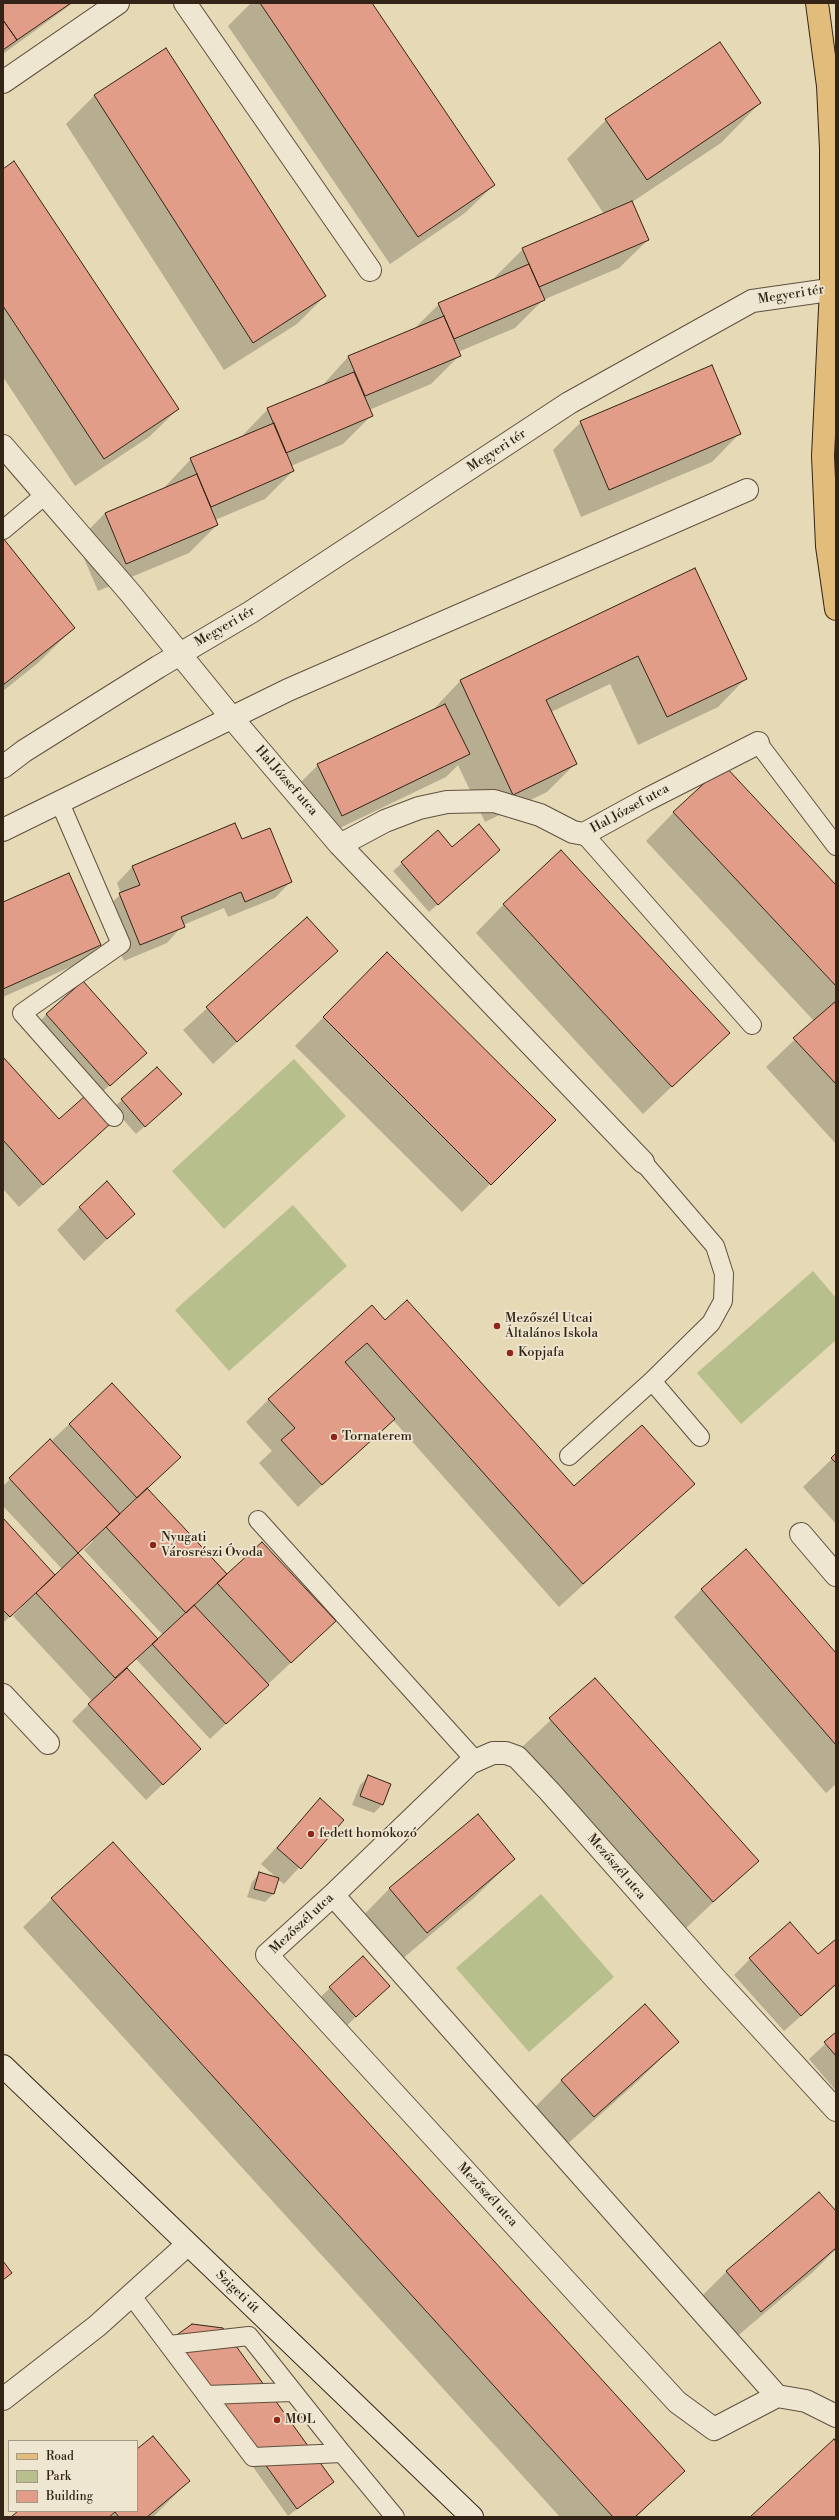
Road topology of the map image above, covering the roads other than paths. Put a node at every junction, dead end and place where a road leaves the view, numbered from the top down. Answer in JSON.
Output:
{"nodes":[{"id":1,"x":118,"y":3,"type":"edge"},
{"id":2,"x":185,"y":3,"type":"edge"},
{"id":3,"x":817,"y":3,"type":"edge"},
{"id":4,"x":3,"y":82,"type":"edge"},
{"id":5,"x":370,"y":270,"type":"dead end"},
{"id":6,"x":833,"y":289,"type":"edge"},
{"id":7,"x":3,"y":446,"type":"edge"},
{"id":8,"x":747,"y":490,"type":"dead end"},
{"id":9,"x":45,"y":495,"type":"junction"},
{"id":10,"x":3,"y":530,"type":"edge"},
{"id":11,"x":836,"y":609,"type":"edge"},
{"id":12,"x":180,"y":654,"type":"junction"},
{"id":13,"x":232,"y":718,"type":"junction"},
{"id":14,"x":758,"y":743,"type":"joint"},
{"id":15,"x":3,"y":767,"type":"edge"},
{"id":16,"x":60,"y":803,"type":"junction"},
{"id":17,"x":3,"y":830,"type":"edge"},
{"id":18,"x":584,"y":834,"type":"junction"},
{"id":19,"x":340,"y":845,"type":"junction"},
{"id":20,"x":836,"y":846,"type":"edge"},
{"id":21,"x":752,"y":1025,"type":"dead end"},
{"id":22,"x":114,"y":1117,"type":"dead end"},
{"id":23,"x":644,"y":1162,"type":"joint"},
{"id":24,"x":652,"y":1381,"type":"junction"},
{"id":25,"x":700,"y":1437,"type":"dead end"},
{"id":26,"x":569,"y":1456,"type":"dead end"},
{"id":27,"x":258,"y":1520,"type":"dead end"},
{"id":28,"x":801,"y":1534,"type":"dead end"},
{"id":29,"x":836,"y":1575,"type":"edge"},
{"id":30,"x":3,"y":1695,"type":"edge"},
{"id":31,"x":48,"y":1743,"type":"dead end"},
{"id":32,"x":475,"y":1760,"type":"junction"},
{"id":33,"x":333,"y":1895,"type":"junction"},
{"id":34,"x":3,"y":2066,"type":"edge"},
{"id":35,"x":836,"y":2110,"type":"edge"},
{"id":36,"x":187,"y":2245,"type":"junction"},
{"id":37,"x":131,"y":2296,"type":"junction"},
{"id":38,"x":169,"y":2345,"type":"junction"},
{"id":39,"x":292,"y":2392,"type":"junction"},
{"id":40,"x":206,"y":2395,"type":"junction"},
{"id":41,"x":777,"y":2396,"type":"junction"},
{"id":42,"x":3,"y":2399,"type":"edge"},
{"id":43,"x":836,"y":2416,"type":"edge"},
{"id":44,"x":342,"y":2453,"type":"junction"},
{"id":45,"x":395,"y":2517,"type":"edge"},
{"id":46,"x":472,"y":2517,"type":"edge"}],
"edges":[{"from":1,"to":4,"type":"street"},
{"from":2,"to":5,"type":"street"},
{"from":3,"to":6,"type":"main road"},
{"from":6,"to":11,"type":"main road"},
{"from":6,"to":12,"type":"street","name":"Megyeri tér"},
{"from":7,"to":9,"type":"street"},
{"from":8,"to":13,"type":"street"},
{"from":9,"to":10,"type":"lane"},
{"from":9,"to":12,"type":"street"},
{"from":12,"to":13,"type":"street","name":"Megyeri tér"},
{"from":12,"to":15,"type":"street","name":"Megyeri tér"},
{"from":13,"to":16,"type":"street"},
{"from":13,"to":19,"type":"street","name":"Hal József utca"},
{"from":14,"to":18,"type":"street","name":"Hal József utca"},
{"from":14,"to":20,"type":"lane"},
{"from":16,"to":17,"type":"street"},
{"from":16,"to":22,"type":"lane"},
{"from":18,"to":19,"type":"street","name":"Hal József utca"},
{"from":18,"to":21,"type":"lane"},
{"from":19,"to":23,"type":"street","name":"Hal József utca"},
{"from":23,"to":24,"type":"lane"},
{"from":24,"to":25,"type":"lane"},
{"from":24,"to":26,"type":"lane"},
{"from":27,"to":32,"type":"lane"},
{"from":28,"to":29,"type":"street"},
{"from":30,"to":31,"type":"street"},
{"from":32,"to":33,"type":"street","name":"Mezőszél utca"},
{"from":32,"to":35,"type":"street","name":"Mezőszél utca"},
{"from":33,"to":41,"type":"street"},
{"from":33,"to":41,"type":"street","name":"Mezőszél utca"},
{"from":34,"to":36,"type":"street","name":"Szigeti út"},
{"from":36,"to":37,"type":"street"},
{"from":36,"to":46,"type":"street","name":"Szigeti út"},
{"from":37,"to":38,"type":"lane"},
{"from":37,"to":42,"type":"street"},
{"from":38,"to":39,"type":"lane"},
{"from":38,"to":40,"type":"lane"},
{"from":39,"to":40,"type":"lane"},
{"from":39,"to":44,"type":"lane"},
{"from":40,"to":44,"type":"lane"},
{"from":41,"to":43,"type":"street"},
{"from":44,"to":45,"type":"lane"}]}
